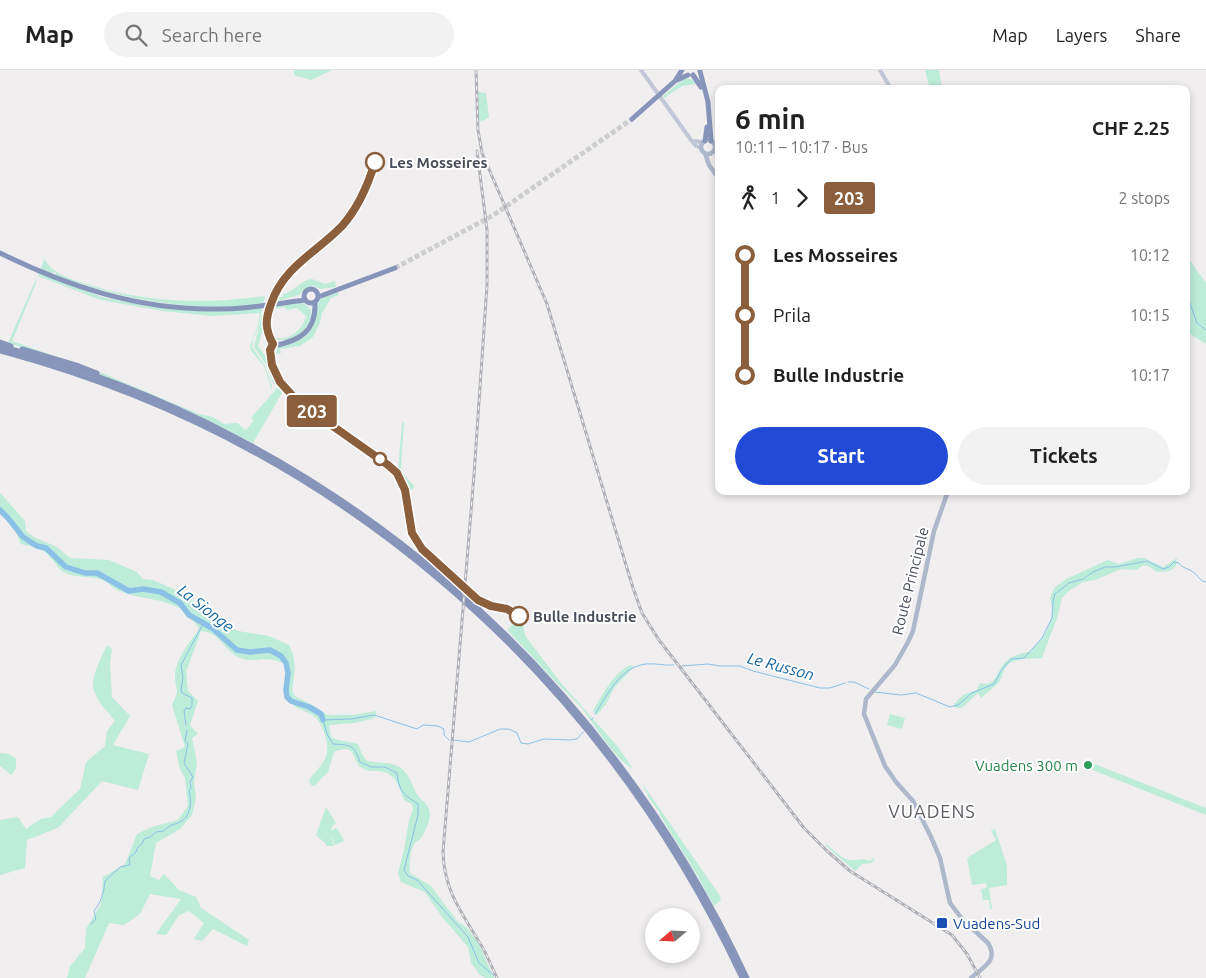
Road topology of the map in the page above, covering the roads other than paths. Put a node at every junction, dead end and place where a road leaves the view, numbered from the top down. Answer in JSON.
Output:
{"nodes":[{"id":1,"x":641,"y":70,"type":"edge"},
{"id":2,"x":683,"y":70,"type":"edge"},
{"id":3,"x":880,"y":70,"type":"edge"},
{"id":4,"x":700,"y":71,"type":"edge"},
{"id":5,"x":690,"y":75,"type":"junction"},
{"id":6,"x":674,"y":82,"type":"junction"},
{"id":7,"x":889,"y":85,"type":"edge"},
{"id":8,"x":632,"y":119,"type":"tunnel mouth"},
{"id":9,"x":692,"y":141,"type":"junction"},
{"id":10,"x":706,"y":141,"type":"junction"},
{"id":11,"x":703,"y":151,"type":"junction"},
{"id":12,"x":710,"y":153,"type":"junction"},
{"id":13,"x":711,"y":168,"type":"junction"},
{"id":14,"x":715,"y":174,"type":"edge"},
{"id":15,"x":0,"y":253,"type":"edge"},
{"id":16,"x":395,"y":268,"type":"tunnel mouth"},
{"id":17,"x":318,"y":294,"type":"junction"},
{"id":18,"x":309,"y":300,"type":"junction"},
{"id":19,"x":0,"y":342,"type":"edge"},
{"id":20,"x":272,"y":344,"type":"dead end"},
{"id":21,"x":0,"y":346,"type":"edge"},
{"id":22,"x":0,"y":353,"type":"edge"},
{"id":23,"x":947,"y":495,"type":"edge"},
{"id":24,"x":401,"y":543,"type":"junction"},
{"id":25,"x":742,"y":978,"type":"edge"},
{"id":26,"x":747,"y":978,"type":"edge"},
{"id":27,"x":971,"y":978,"type":"edge"}],
"edges":[{"from":1,"to":9,"type":"street"},
{"from":2,"to":5,"type":"highway"},
{"from":2,"to":6,"type":"highway"},
{"from":3,"to":7,"type":"street"},
{"from":4,"to":5,"type":"highway"},
{"from":4,"to":10,"type":"highway"},
{"from":5,"to":6,"type":"highway"},
{"from":5,"to":10,"type":"highway"},
{"from":6,"to":8,"type":"highway"},
{"from":9,"to":10,"type":"street"},
{"from":9,"to":11,"type":"street"},
{"from":10,"to":11,"type":"main road"},
{"from":10,"to":12,"type":"main road"},
{"from":11,"to":12,"type":"main road"},
{"from":11,"to":13,"type":"main road"},
{"from":12,"to":13,"type":"main road"},
{"from":13,"to":14,"type":"main road"},
{"from":15,"to":18,"type":"highway"},
{"from":16,"to":17,"type":"highway"},
{"from":17,"to":18,"type":"highway"},
{"from":17,"to":18,"type":"highway"},
{"from":18,"to":20,"type":"highway"},
{"from":19,"to":24,"type":"highway"},
{"from":21,"to":24,"type":"highway"},
{"from":22,"to":25,"type":"highway"},
{"from":23,"to":27,"type":"main road","name":"Route Principale"},
{"from":24,"to":26,"type":"highway"}]}
